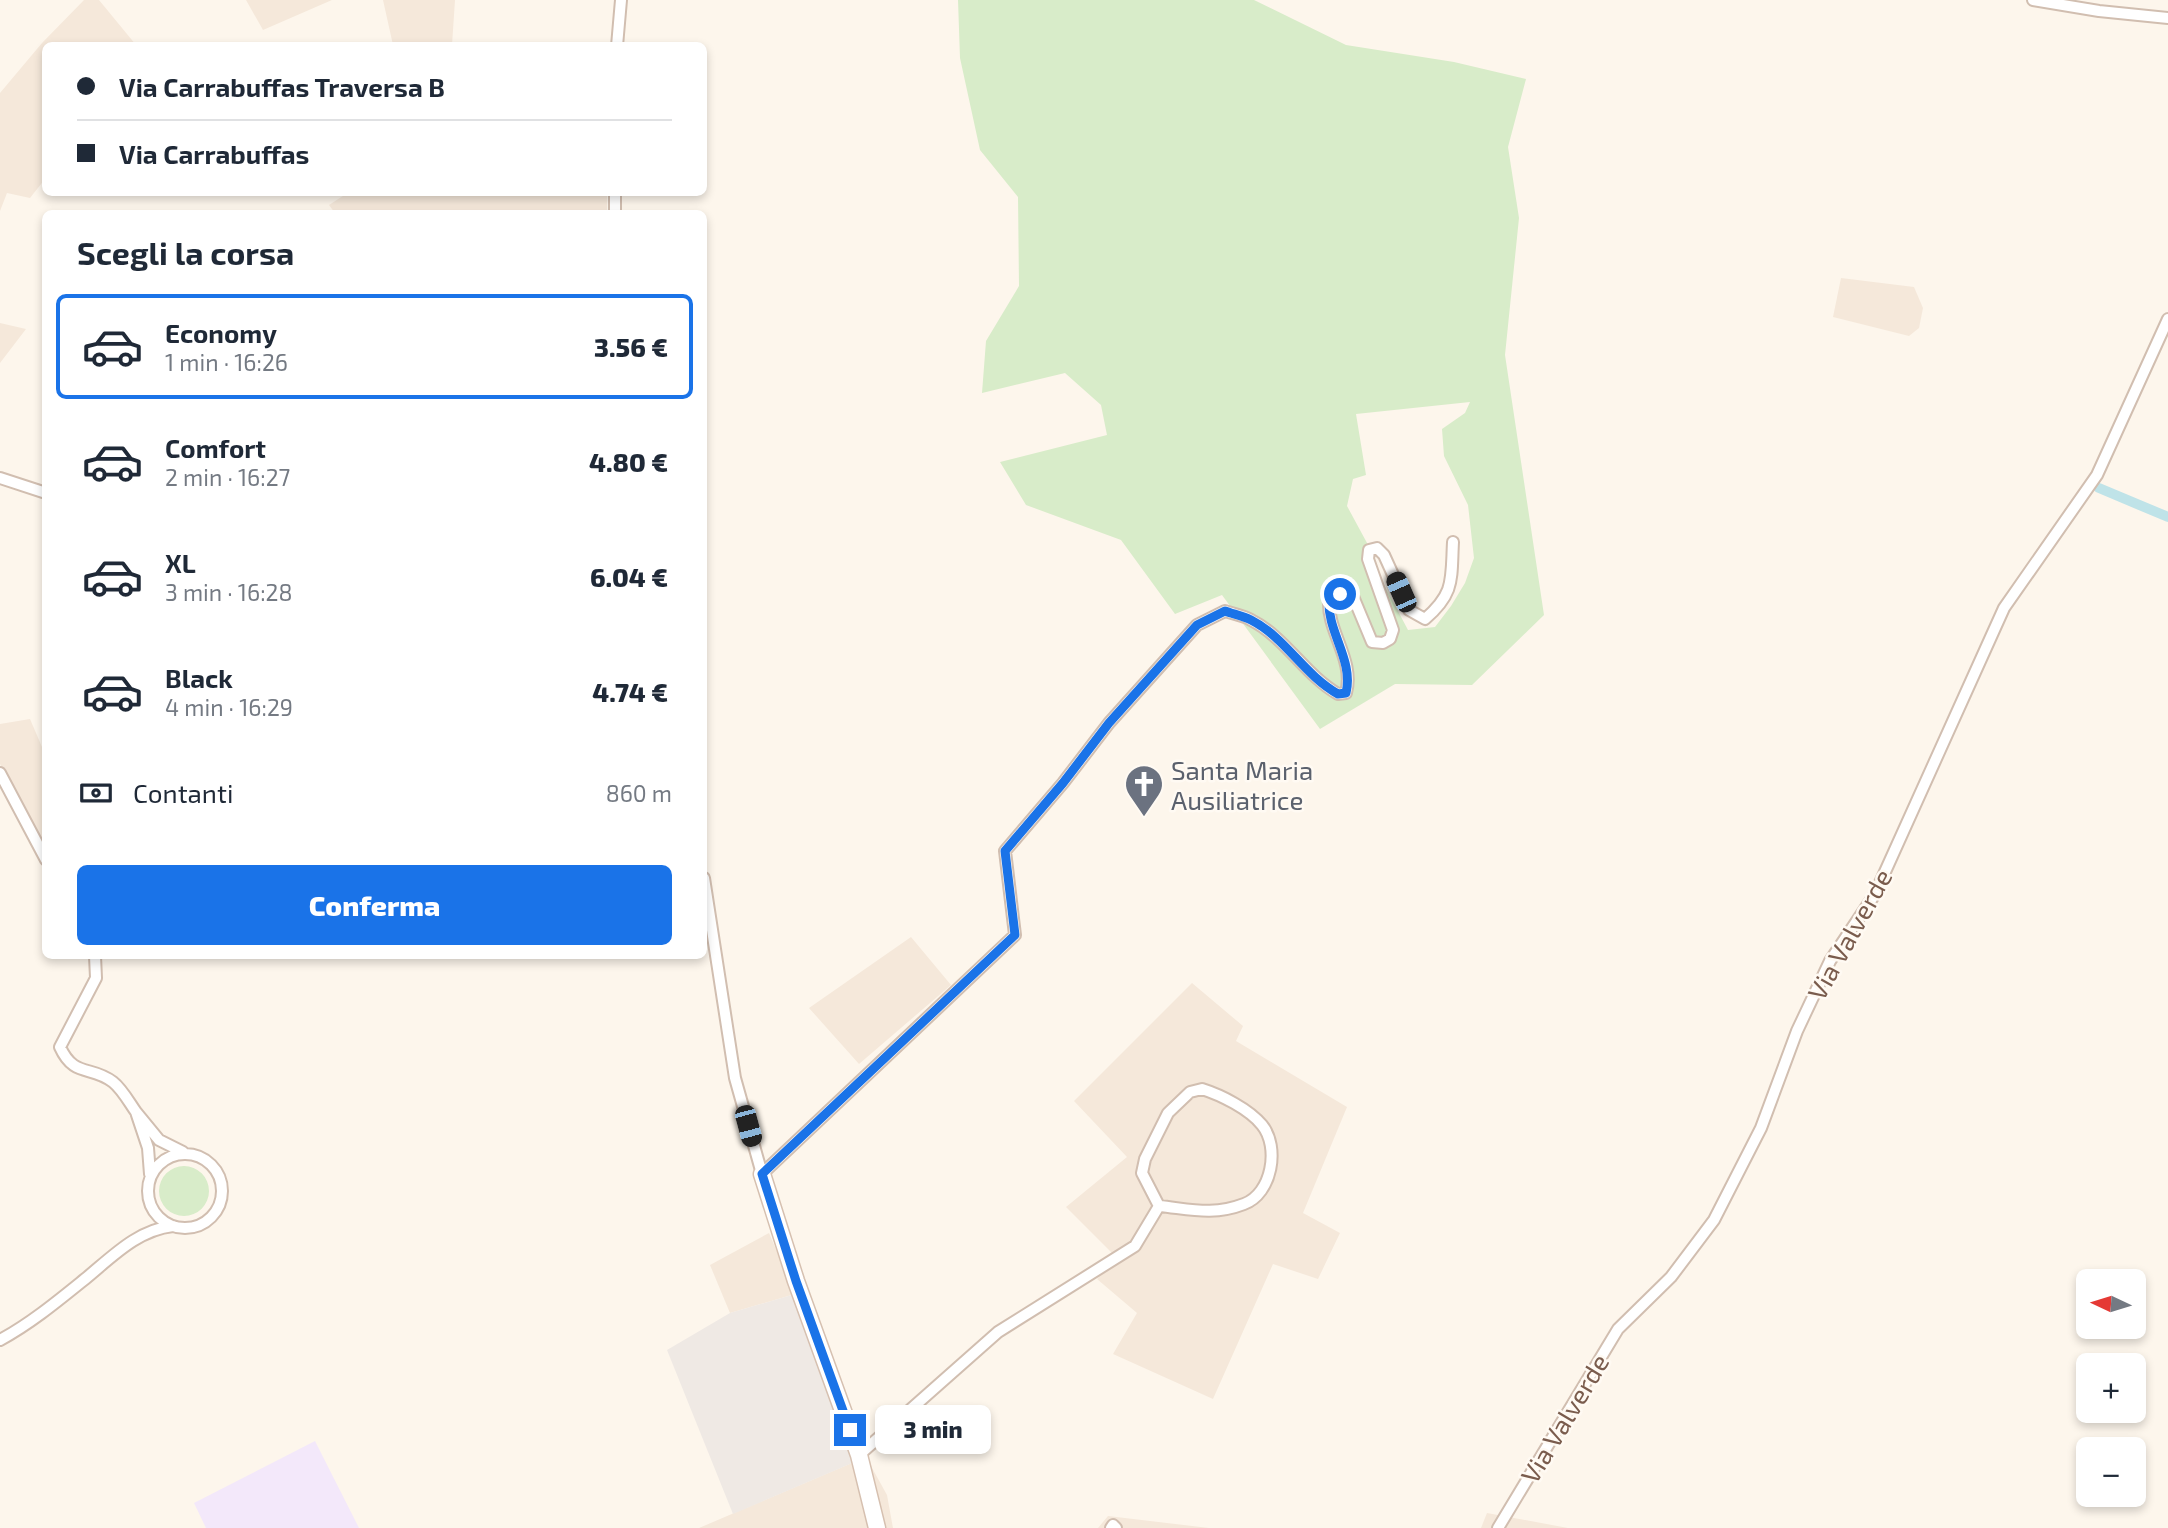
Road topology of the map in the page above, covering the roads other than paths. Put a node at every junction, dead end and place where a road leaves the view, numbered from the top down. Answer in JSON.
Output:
{"nodes":[{"id":1,"x":621,"y":0,"type":"edge"},
{"id":2,"x":2033,"y":0,"type":"edge"},
{"id":3,"x":2168,"y":18,"type":"edge"},
{"id":4,"x":617,"y":42,"type":"edge"},
{"id":5,"x":2168,"y":319,"type":"edge"},
{"id":6,"x":0,"y":478,"type":"edge"},
{"id":7,"x":42,"y":492,"type":"edge"},
{"id":8,"x":1453,"y":542,"type":"dead end"},
{"id":9,"x":0,"y":772,"type":"edge"},
{"id":10,"x":42,"y":852,"type":"edge"},
{"id":11,"x":707,"y":897,"type":"edge"},
{"id":12,"x":95,"y":959,"type":"edge"},
{"id":13,"x":136,"y":1112,"type":"junction"},
{"id":14,"x":186,"y":1153,"type":"junction"},
{"id":15,"x":762,"y":1174,"type":"junction"},
{"id":16,"x":150,"y":1179,"type":"junction"},
{"id":17,"x":1159,"y":1206,"type":"junction"},
{"id":18,"x":153,"y":1210,"type":"junction"},
{"id":19,"x":173,"y":1226,"type":"junction"},
{"id":20,"x":150,"y":1230,"type":"junction"},
{"id":21,"x":0,"y":1340,"type":"edge"},
{"id":22,"x":859,"y":1455,"type":"junction"},
{"id":23,"x":877,"y":1528,"type":"edge"},
{"id":24,"x":1498,"y":1528,"type":"edge"}],
"edges":[{"from":1,"to":4,"type":"street"},
{"from":2,"to":3,"type":"street"},
{"from":5,"to":24,"type":"street","name":"Via Valverde"},
{"from":6,"to":7,"type":"street"},
{"from":8,"to":15,"type":"street"},
{"from":9,"to":10,"type":"street"},
{"from":11,"to":15,"type":"street"},
{"from":12,"to":13,"type":"street"},
{"from":13,"to":14,"type":"street"},
{"from":13,"to":16,"type":"street"},
{"from":14,"to":16,"type":"street"},
{"from":14,"to":19,"type":"street"},
{"from":15,"to":22,"type":"street"},
{"from":16,"to":18,"type":"street"},
{"from":17,"to":17,"type":"street"},
{"from":17,"to":22,"type":"street"},
{"from":18,"to":19,"type":"street"},
{"from":18,"to":20,"type":"street"},
{"from":19,"to":20,"type":"street"},
{"from":20,"to":21,"type":"street"},
{"from":22,"to":23,"type":"street"}]}
